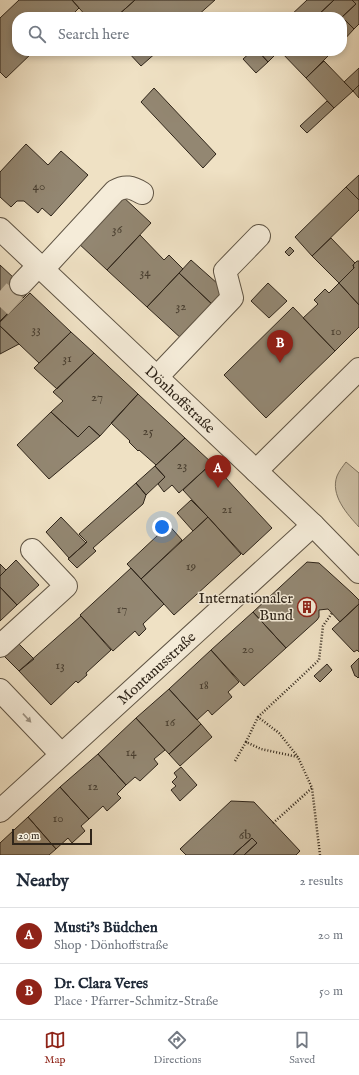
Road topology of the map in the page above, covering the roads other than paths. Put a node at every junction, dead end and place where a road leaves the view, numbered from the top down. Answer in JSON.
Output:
{"nodes":[{"id":1,"x":142,"y":193,"type":"dead end"},
{"id":2,"x":0,"y":229,"type":"edge"},
{"id":3,"x":259,"y":236,"type":"dead end"},
{"id":4,"x":41,"y":267,"type":"junction"},
{"id":5,"x":21,"y":284,"type":"tunnel mouth"},
{"id":6,"x":359,"y":368,"type":"edge"},
{"id":7,"x":157,"y":377,"type":"junction"},
{"id":8,"x":256,"y":471,"type":"junction"},
{"id":9,"x":314,"y":525,"type":"junction"},
{"id":10,"x":32,"y":550,"type":"dead end"},
{"id":11,"x":359,"y":572,"type":"edge"},
{"id":12,"x":0,"y":646,"type":"edge"},
{"id":13,"x":0,"y":690,"type":"edge"},
{"id":14,"x":61,"y":754,"type":"junction"},
{"id":15,"x":0,"y":811,"type":"edge"}],
"edges":[{"from":1,"to":4,"type":"street"},
{"from":2,"to":4,"type":"street","name":"Dönhoffstraße"},
{"from":3,"to":7,"type":"street"},
{"from":4,"to":5,"type":"street"},
{"from":4,"to":7,"type":"street","name":"Dönhoffstraße"},
{"from":6,"to":8,"type":"street"},
{"from":7,"to":8,"type":"street","name":"Dönhoffstraße"},
{"from":8,"to":9,"type":"street","name":"Dönhoffstraße"},
{"from":9,"to":11,"type":"street","name":"Dönhoffstraße"},
{"from":9,"to":14,"type":"street","name":"Montanusstraße"},
{"from":10,"to":12,"type":"street"},
{"from":13,"to":14,"type":"street","one_way":true},
{"from":14,"to":15,"type":"street","name":"Montanusstraße"}]}
